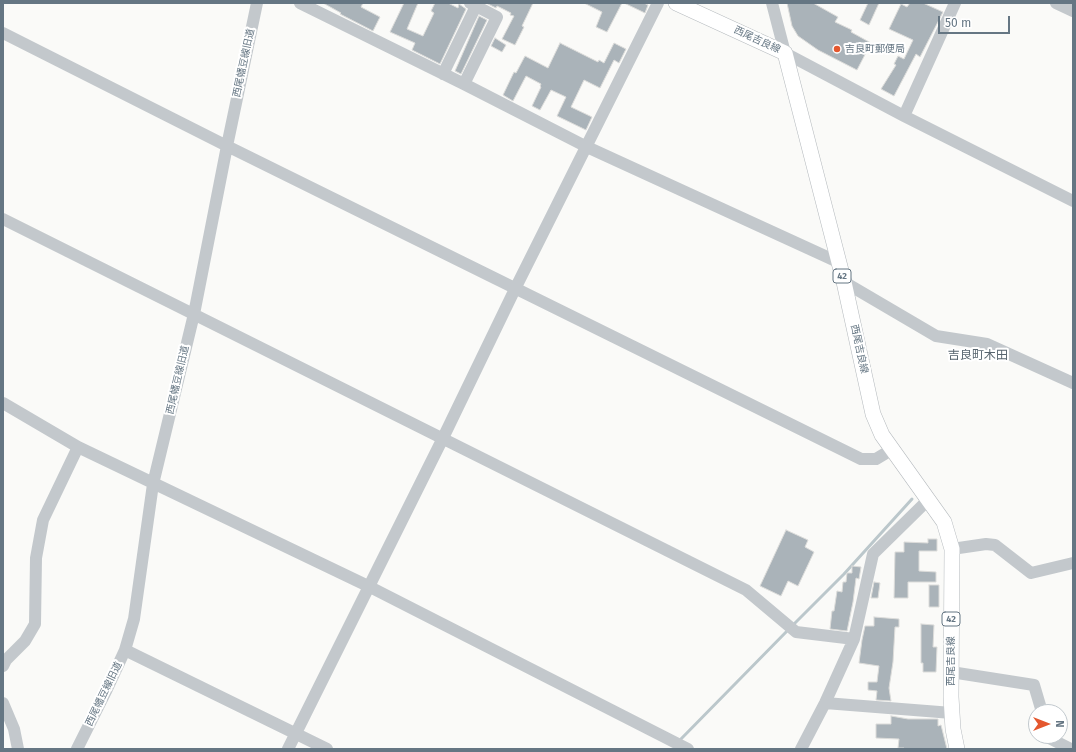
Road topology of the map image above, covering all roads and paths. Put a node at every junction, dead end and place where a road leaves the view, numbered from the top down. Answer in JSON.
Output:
{"nodes":[{"id":1,"x":257,"y":3,"type":"edge"},
{"id":2,"x":300,"y":3,"type":"edge"},
{"id":3,"x":658,"y":3,"type":"edge"},
{"id":4,"x":676,"y":3,"type":"edge"},
{"id":5,"x":772,"y":3,"type":"edge"},
{"id":6,"x":955,"y":3,"type":"edge"},
{"id":7,"x":1056,"y":3,"type":"edge"},
{"id":8,"x":473,"y":5,"type":"edge"},
{"id":9,"x":1073,"y":11,"type":"edge"},
{"id":10,"x":3,"y":33,"type":"edge"},
{"id":11,"x":785,"y":53,"type":"junction"},
{"id":12,"x":443,"y":74,"type":"junction"},
{"id":13,"x":464,"y":84,"type":"junction"},
{"id":14,"x":904,"y":116,"type":"junction"},
{"id":15,"x":227,"y":146,"type":"junction"},
{"id":16,"x":587,"y":147,"type":"junction"},
{"id":17,"x":1073,"y":201,"type":"edge"},
{"id":18,"x":3,"y":219,"type":"edge"},
{"id":19,"x":838,"y":262,"type":"junction"},
{"id":20,"x":844,"y":282,"type":"junction"},
{"id":21,"x":516,"y":289,"type":"junction"},
{"id":22,"x":194,"y":314,"type":"junction"},
{"id":23,"x":1073,"y":383,"type":"edge"},
{"id":24,"x":3,"y":403,"type":"edge"},
{"id":25,"x":443,"y":438,"type":"junction"},
{"id":26,"x":78,"y":447,"type":"junction"},
{"id":27,"x":891,"y":450,"type":"junction"},
{"id":28,"x":153,"y":484,"type":"junction"},
{"id":29,"x":925,"y":494,"type":"junction"},
{"id":30,"x":952,"y":549,"type":"junction"},
{"id":31,"x":1073,"y":563,"type":"edge"},
{"id":32,"x":368,"y":586,"type":"junction"},
{"id":33,"x":854,"y":639,"type":"junction"},
{"id":34,"x":125,"y":650,"type":"junction"},
{"id":35,"x":3,"y":666,"type":"edge"},
{"id":36,"x":951,"y":672,"type":"junction"},
{"id":37,"x":3,"y":703,"type":"edge"},
{"id":38,"x":825,"y":703,"type":"junction"},
{"id":39,"x":1040,"y":704,"type":"edge"},
{"id":40,"x":952,"y":713,"type":"junction"},
{"id":41,"x":295,"y":733,"type":"junction"},
{"id":42,"x":1061,"y":744,"type":"edge"},
{"id":43,"x":685,"y":748,"type":"edge"},
{"id":44,"x":18,"y":749,"type":"edge"},
{"id":45,"x":77,"y":749,"type":"edge"},
{"id":46,"x":288,"y":749,"type":"edge"},
{"id":47,"x":327,"y":749,"type":"edge"},
{"id":48,"x":801,"y":749,"type":"edge"},
{"id":49,"x":957,"y":749,"type":"edge"},
{"id":50,"x":1071,"y":749,"type":"edge"}],
"edges":[{"from":1,"to":15,"type":"street","name":"西尾幡豆線旧道"},
{"from":2,"to":12,"type":"street"},
{"from":3,"to":16,"type":"street"},
{"from":4,"to":11,"type":"main road","name":"西尾吉良線"},
{"from":5,"to":11,"type":"street"},
{"from":6,"to":14,"type":"street"},
{"from":7,"to":9,"type":"street"},
{"from":8,"to":12,"type":"street"},
{"from":8,"to":13,"type":"street"},
{"from":10,"to":15,"type":"street"},
{"from":11,"to":14,"type":"street"},
{"from":11,"to":19,"type":"main road","name":"西尾吉良線","number":"42"},
{"from":12,"to":13,"type":"street"},
{"from":13,"to":16,"type":"street"},
{"from":14,"to":17,"type":"street"},
{"from":15,"to":21,"type":"street"},
{"from":15,"to":22,"type":"street","name":"西尾幡豆線旧道"},
{"from":16,"to":19,"type":"street"},
{"from":16,"to":21,"type":"street"},
{"from":18,"to":22,"type":"street"},
{"from":19,"to":20,"type":"main road","name":"西尾吉良線","number":"42"},
{"from":20,"to":23,"type":"street"},
{"from":20,"to":27,"type":"main road","name":"西尾吉良線","number":"42"},
{"from":21,"to":25,"type":"street"},
{"from":21,"to":27,"type":"street"},
{"from":22,"to":25,"type":"street"},
{"from":22,"to":28,"type":"street","name":"西尾幡豆線旧道"},
{"from":24,"to":26,"type":"street"},
{"from":25,"to":32,"type":"street"},
{"from":25,"to":33,"type":"street"},
{"from":26,"to":28,"type":"street"},
{"from":26,"to":35,"type":"street"},
{"from":27,"to":29,"type":"main road","name":"西尾吉良線","number":"42"},
{"from":28,"to":32,"type":"street"},
{"from":28,"to":34,"type":"street","name":"西尾幡豆線旧道"},
{"from":29,"to":30,"type":"main road","name":"西尾吉良線","number":"42"},
{"from":29,"to":33,"type":"street"},
{"from":30,"to":31,"type":"street"},
{"from":30,"to":36,"type":"main road","name":"西尾吉良線","number":"42"},
{"from":32,"to":41,"type":"street"},
{"from":32,"to":43,"type":"street"},
{"from":33,"to":38,"type":"street"},
{"from":34,"to":41,"type":"street"},
{"from":34,"to":45,"type":"street","name":"西尾幡豆線旧道"},
{"from":36,"to":39,"type":"street"},
{"from":36,"to":40,"type":"main road","name":"西尾吉良線","number":"42"},
{"from":37,"to":44,"type":"street"},
{"from":38,"to":40,"type":"street"},
{"from":38,"to":48,"type":"street"},
{"from":40,"to":49,"type":"main road","name":"西尾吉良線","number":"42"},
{"from":41,"to":46,"type":"street"},
{"from":41,"to":47,"type":"street"},
{"from":42,"to":50,"type":"street"}]}
